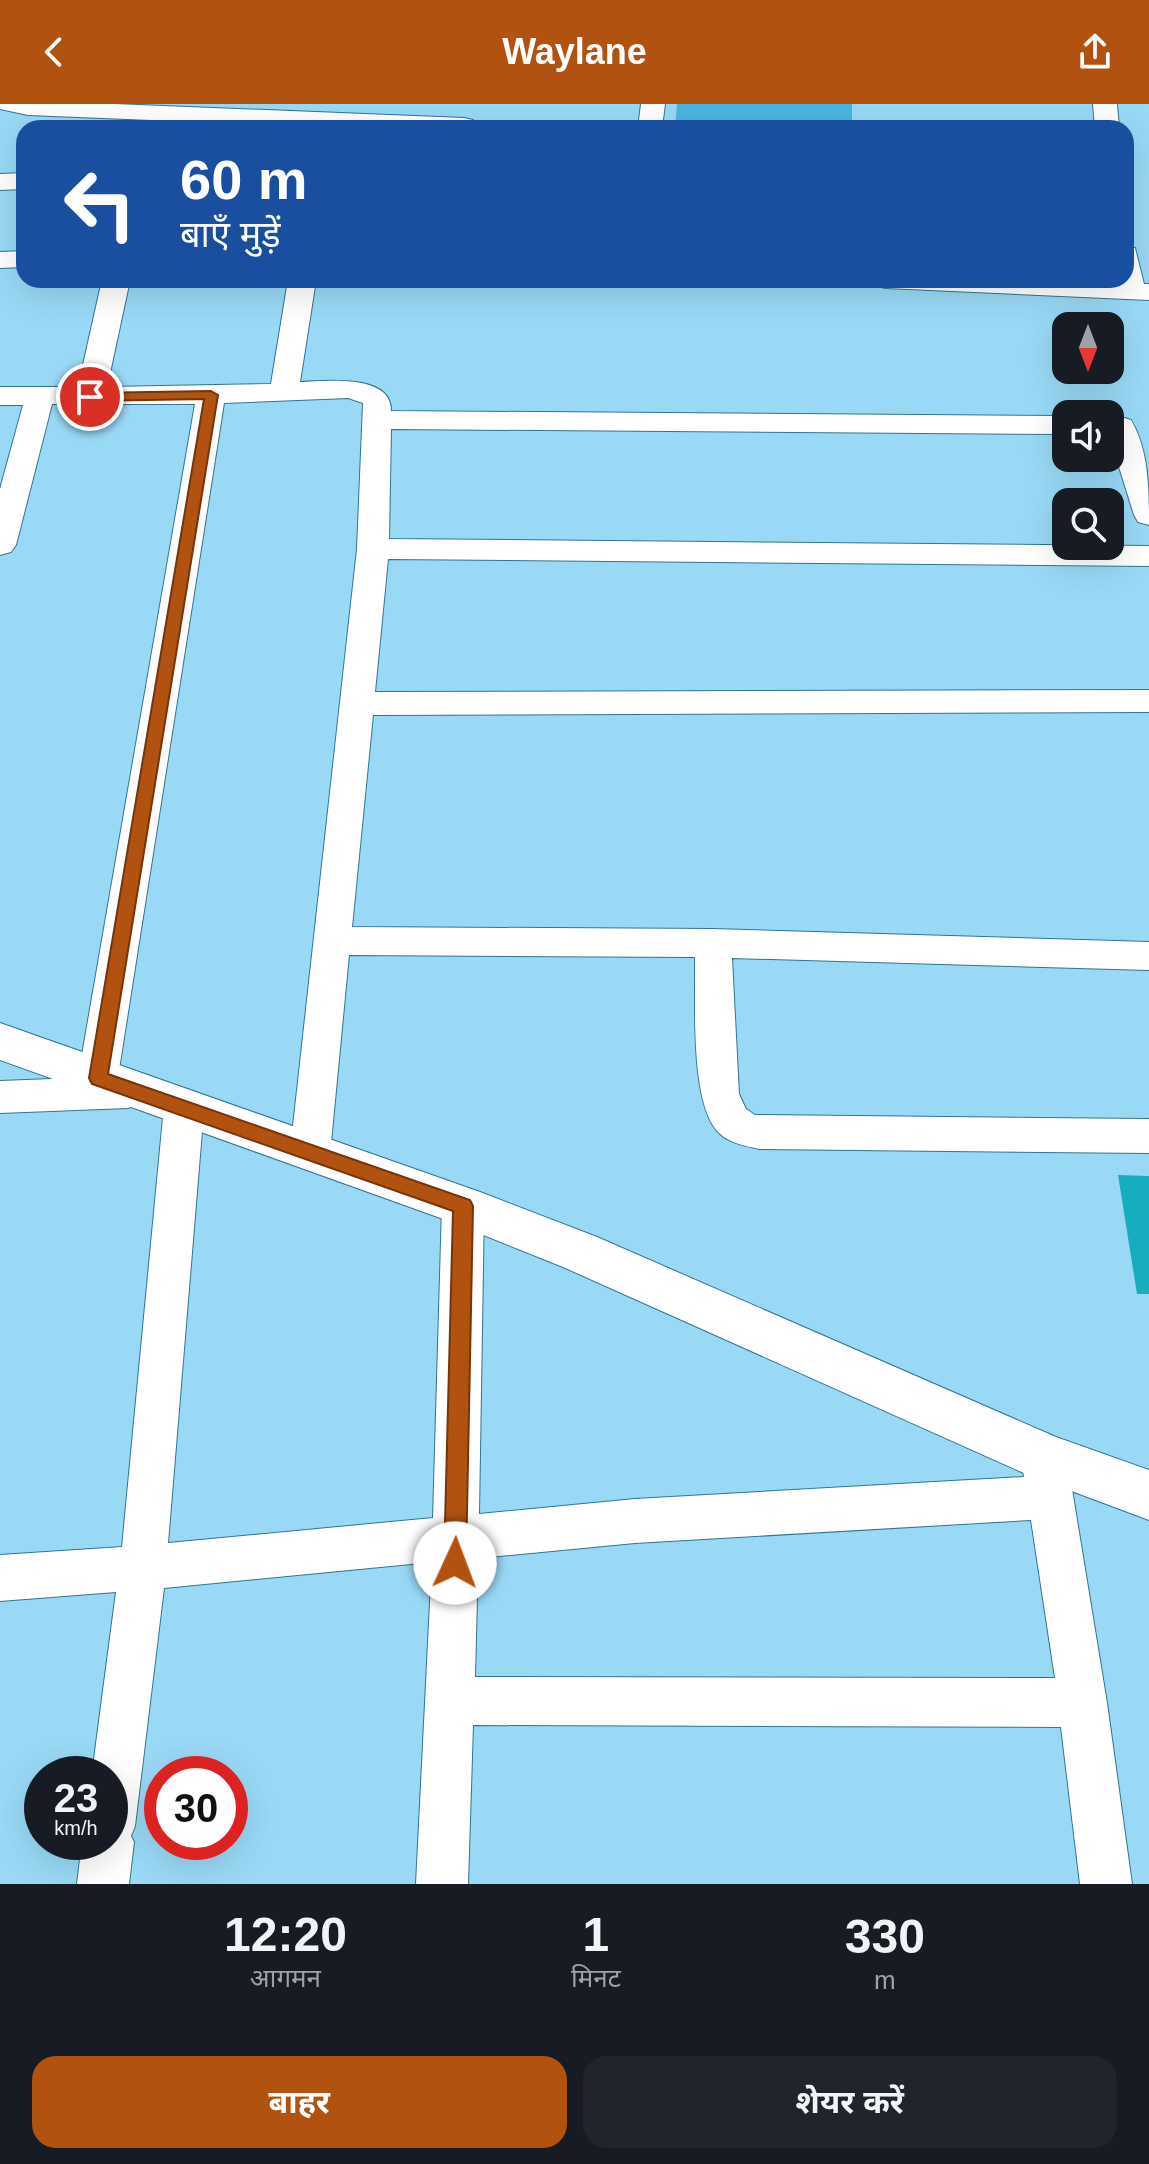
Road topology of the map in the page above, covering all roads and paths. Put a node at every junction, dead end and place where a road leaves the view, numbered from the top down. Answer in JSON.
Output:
{"nodes":[{"id":1,"x":8,"y":104,"type":"edge"},
{"id":2,"x":466,"y":119,"type":"edge"},
{"id":3,"x":114,"y":288,"type":"edge"},
{"id":4,"x":301,"y":288,"type":"edge"},
{"id":5,"x":1055,"y":288,"type":"edge"},
{"id":6,"x":1140,"y":292,"type":"edge"},
{"id":7,"x":284,"y":392,"type":"junction"},
{"id":8,"x":211,"y":395,"type":"junction"},
{"id":9,"x":0,"y":396,"type":"edge"},
{"id":10,"x":40,"y":397,"type":"junction"},
{"id":11,"x":90,"y":397,"type":"junction"},
{"id":12,"x":379,"y":420,"type":"junction"},
{"id":13,"x":1052,"y":425,"type":"edge"},
{"id":14,"x":1127,"y":426,"type":"edge"},
{"id":15,"x":1149,"y":515,"type":"edge"},
{"id":16,"x":0,"y":545,"type":"edge"},
{"id":17,"x":373,"y":549,"type":"junction"},
{"id":18,"x":1149,"y":556,"type":"edge"},
{"id":19,"x":1149,"y":701,"type":"edge"},
{"id":20,"x":355,"y":704,"type":"junction"},
{"id":21,"x":334,"y":941,"type":"junction"},
{"id":22,"x":713,"y":943,"type":"junction"},
{"id":23,"x":1149,"y":956,"type":"edge"},
{"id":24,"x":0,"y":1041,"type":"edge"},
{"id":25,"x":118,"y":1085,"type":"junction"},
{"id":26,"x":0,"y":1097,"type":"edge"},
{"id":27,"x":184,"y":1107,"type":"junction"},
{"id":28,"x":1149,"y":1136,"type":"edge"},
{"id":29,"x":310,"y":1153,"type":"junction"},
{"id":30,"x":463,"y":1206,"type":"junction"},
{"id":31,"x":1127,"y":1475,"type":"edge"},
{"id":32,"x":1047,"y":1477,"type":"junction"},
{"id":33,"x":1149,"y":1495,"type":"edge"},
{"id":34,"x":456,"y":1536,"type":"junction"},
{"id":35,"x":143,"y":1568,"type":"junction"},
{"id":36,"x":0,"y":1578,"type":"edge"},
{"id":37,"x":449,"y":1701,"type":"junction"},
{"id":38,"x":1083,"y":1703,"type":"junction"},
{"id":39,"x":119,"y":1756,"type":"edge"},
{"id":40,"x":106,"y":1860,"type":"edge"},
{"id":41,"x":103,"y":1884,"type":"edge"},
{"id":42,"x":442,"y":1884,"type":"edge"},
{"id":43,"x":1106,"y":1884,"type":"edge"}],
"edges":[{"from":1,"to":2,"type":"street"},
{"from":3,"to":11,"type":"street"},
{"from":4,"to":7,"type":"street"},
{"from":5,"to":6,"type":"street"},
{"from":7,"to":8,"type":"street"},
{"from":7,"to":12,"type":"street"},
{"from":8,"to":11,"type":"street"},
{"from":8,"to":25,"type":"street"},
{"from":9,"to":10,"type":"street"},
{"from":10,"to":11,"type":"street"},
{"from":10,"to":16,"type":"street"},
{"from":12,"to":13,"type":"street"},
{"from":12,"to":17,"type":"street"},
{"from":14,"to":15,"type":"street"},
{"from":17,"to":18,"type":"street"},
{"from":17,"to":20,"type":"street"},
{"from":19,"to":20,"type":"street"},
{"from":20,"to":21,"type":"street"},
{"from":21,"to":22,"type":"street"},
{"from":21,"to":29,"type":"street"},
{"from":22,"to":23,"type":"street"},
{"from":22,"to":28,"type":"street"},
{"from":24,"to":25,"type":"street"},
{"from":25,"to":26,"type":"street"},
{"from":25,"to":27,"type":"street"},
{"from":27,"to":29,"type":"street"},
{"from":27,"to":35,"type":"street"},
{"from":29,"to":30,"type":"street"},
{"from":30,"to":32,"type":"street"},
{"from":30,"to":34,"type":"street"},
{"from":31,"to":32,"type":"street"},
{"from":31,"to":33,"type":"street"},
{"from":32,"to":34,"type":"street"},
{"from":32,"to":38,"type":"street"},
{"from":34,"to":35,"type":"street"},
{"from":34,"to":37,"type":"street"},
{"from":35,"to":36,"type":"street"},
{"from":35,"to":39,"type":"street"},
{"from":37,"to":38,"type":"street"},
{"from":37,"to":42,"type":"street"},
{"from":38,"to":43,"type":"street"},
{"from":40,"to":41,"type":"street"}]}
